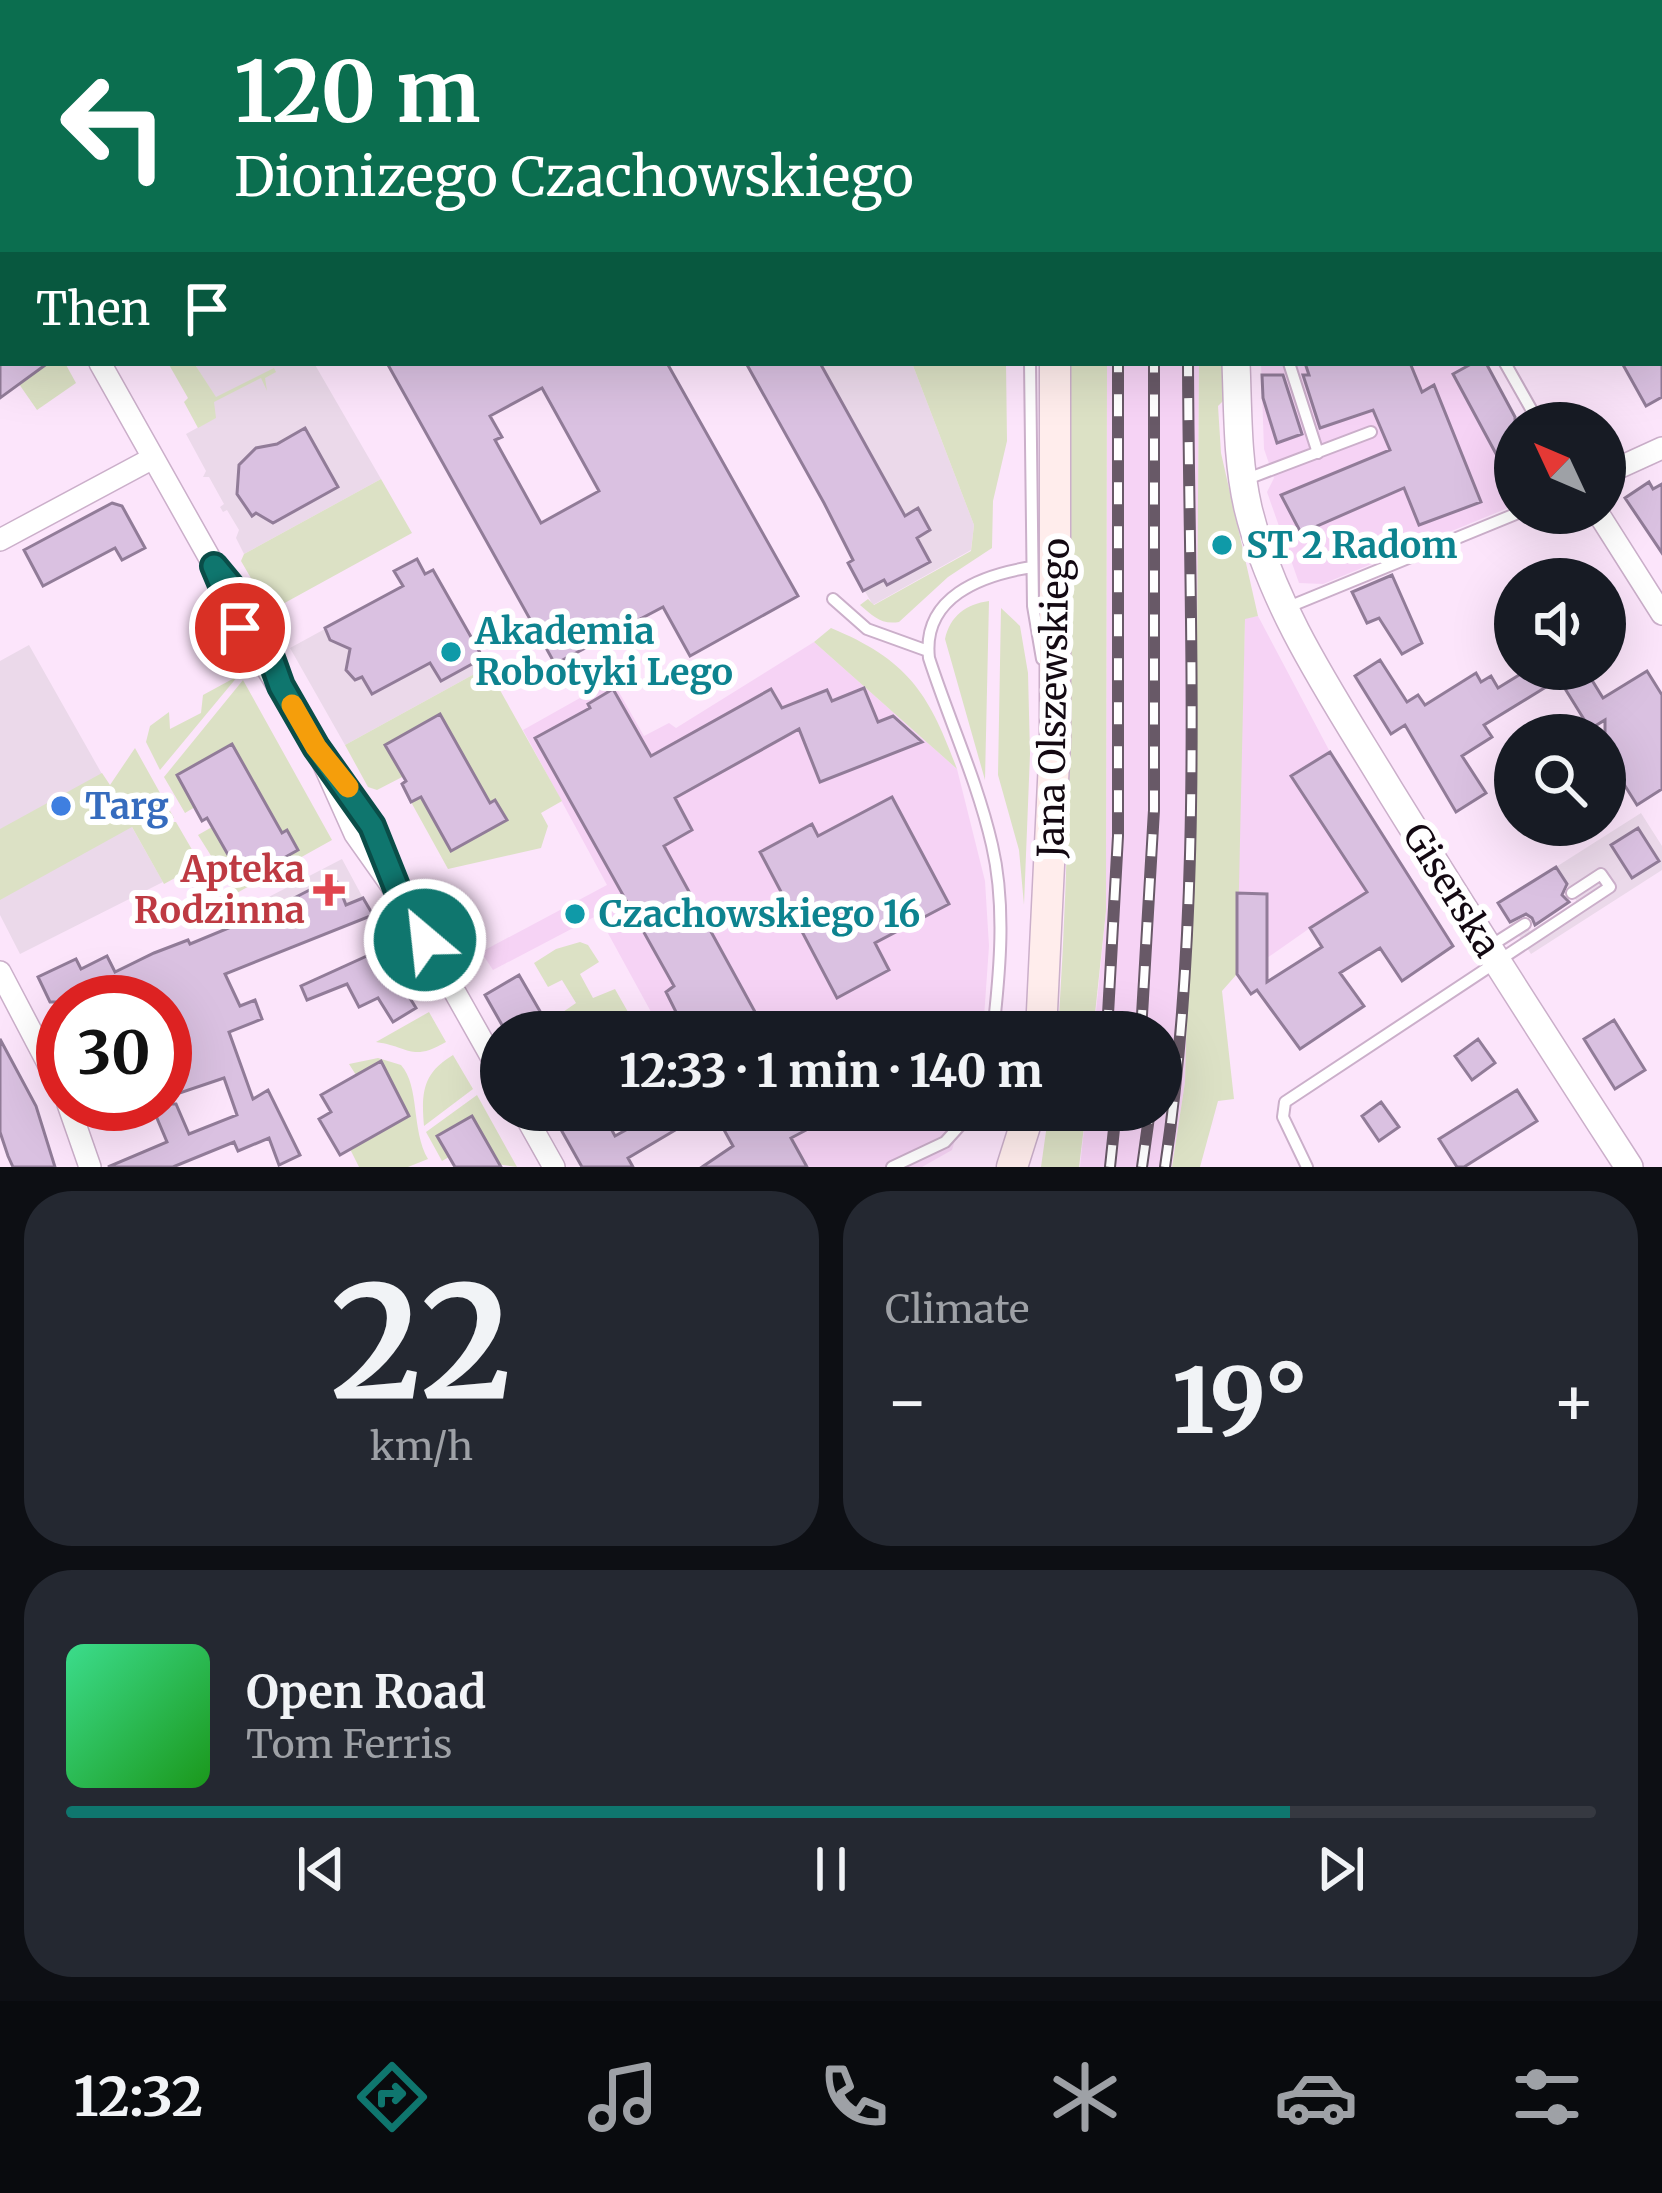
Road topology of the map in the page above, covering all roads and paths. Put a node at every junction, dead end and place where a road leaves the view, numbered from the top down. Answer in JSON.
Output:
{"nodes":[{"id":1,"x":102,"y":366,"type":"edge"},
{"id":2,"x":1030,"y":366,"type":"edge"},
{"id":3,"x":1055,"y":366,"type":"edge"},
{"id":4,"x":1236,"y":366,"type":"edge"},
{"id":5,"x":1290,"y":366,"type":"edge"},
{"id":6,"x":1507,"y":366,"type":"edge"},
{"id":7,"x":1527,"y":402,"type":"edge"},
{"id":8,"x":1371,"y":432,"type":"dead end"},
{"id":9,"x":1662,"y":448,"type":"edge"},
{"id":10,"x":1318,"y":453,"type":"junction"},
{"id":11,"x":153,"y":458,"type":"junction"},
{"id":12,"x":1626,"y":464,"type":"edge"},
{"id":13,"x":1244,"y":480,"type":"junction"},
{"id":14,"x":1494,"y":523,"type":"edge"},
{"id":15,"x":1611,"y":534,"type":"edge"},
{"id":16,"x":0,"y":540,"type":"edge"},
{"id":17,"x":1032,"y":567,"type":"junction"},
{"id":18,"x":833,"y":599,"type":"dead end"},
{"id":19,"x":1286,"y":608,"type":"junction"},
{"id":20,"x":1662,"y":614,"type":"edge"},
{"id":21,"x":928,"y":651,"type":"junction"},
{"id":22,"x":1055,"y":740,"type":"junction"},
{"id":23,"x":1572,"y":893,"type":"dead end"},
{"id":24,"x":1525,"y":924,"type":"dead end"},
{"id":25,"x":1492,"y":954,"type":"junction"},
{"id":26,"x":0,"y":972,"type":"edge"},
{"id":27,"x":994,"y":1011,"type":"edge"},
{"id":28,"x":1042,"y":1011,"type":"edge"},
{"id":29,"x":480,"y":1037,"type":"edge"},
{"id":30,"x":36,"y":1041,"type":"edge"},
{"id":31,"x":77,"y":1131,"type":"edge"},
{"id":32,"x":534,"y":1131,"type":"edge"},
{"id":33,"x":954,"y":1131,"type":"edge"},
{"id":34,"x":1025,"y":1131,"type":"edge"},
{"id":35,"x":1030,"y":1131,"type":"edge"},
{"id":36,"x":90,"y":1167,"type":"edge"},
{"id":37,"x":554,"y":1167,"type":"edge"},
{"id":38,"x":892,"y":1167,"type":"edge"},
{"id":39,"x":1012,"y":1167,"type":"edge"},
{"id":40,"x":1027,"y":1167,"type":"edge"},
{"id":41,"x":1307,"y":1167,"type":"edge"},
{"id":42,"x":1629,"y":1167,"type":"edge"}],
"edges":[{"from":1,"to":11,"type":"street"},
{"from":2,"to":17,"type":"lane"},
{"from":3,"to":22,"type":"main road","name":"Jana Olszewskiego"},
{"from":4,"to":13,"type":"street","name":"Giserska"},
{"from":5,"to":10,"type":"lane"},
{"from":6,"to":7,"type":"lane"},
{"from":8,"to":10,"type":"lane"},
{"from":9,"to":12,"type":"street"},
{"from":10,"to":13,"type":"lane"},
{"from":11,"to":16,"type":"street"},
{"from":11,"to":29,"type":"street"},
{"from":13,"to":19,"type":"street","name":"Giserska"},
{"from":14,"to":19,"type":"lane"},
{"from":15,"to":20,"type":"street"},
{"from":17,"to":21,"type":"lane"},
{"from":17,"to":22,"type":"lane"},
{"from":18,"to":21,"type":"lane"},
{"from":19,"to":25,"type":"street","name":"Giserska"},
{"from":21,"to":27,"type":"lane"},
{"from":22,"to":28,"type":"main road","name":"Jana Olszewskiego"},
{"from":23,"to":25,"type":"lane"},
{"from":24,"to":25,"type":"lane"},
{"from":25,"to":41,"type":"lane"},
{"from":25,"to":42,"type":"street","name":"Giserska"},
{"from":26,"to":30,"type":"street"},
{"from":31,"to":36,"type":"street"},
{"from":32,"to":37,"type":"street"},
{"from":33,"to":38,"type":"lane"},
{"from":34,"to":39,"type":"main road"},
{"from":35,"to":40,"type":"main road"}]}
